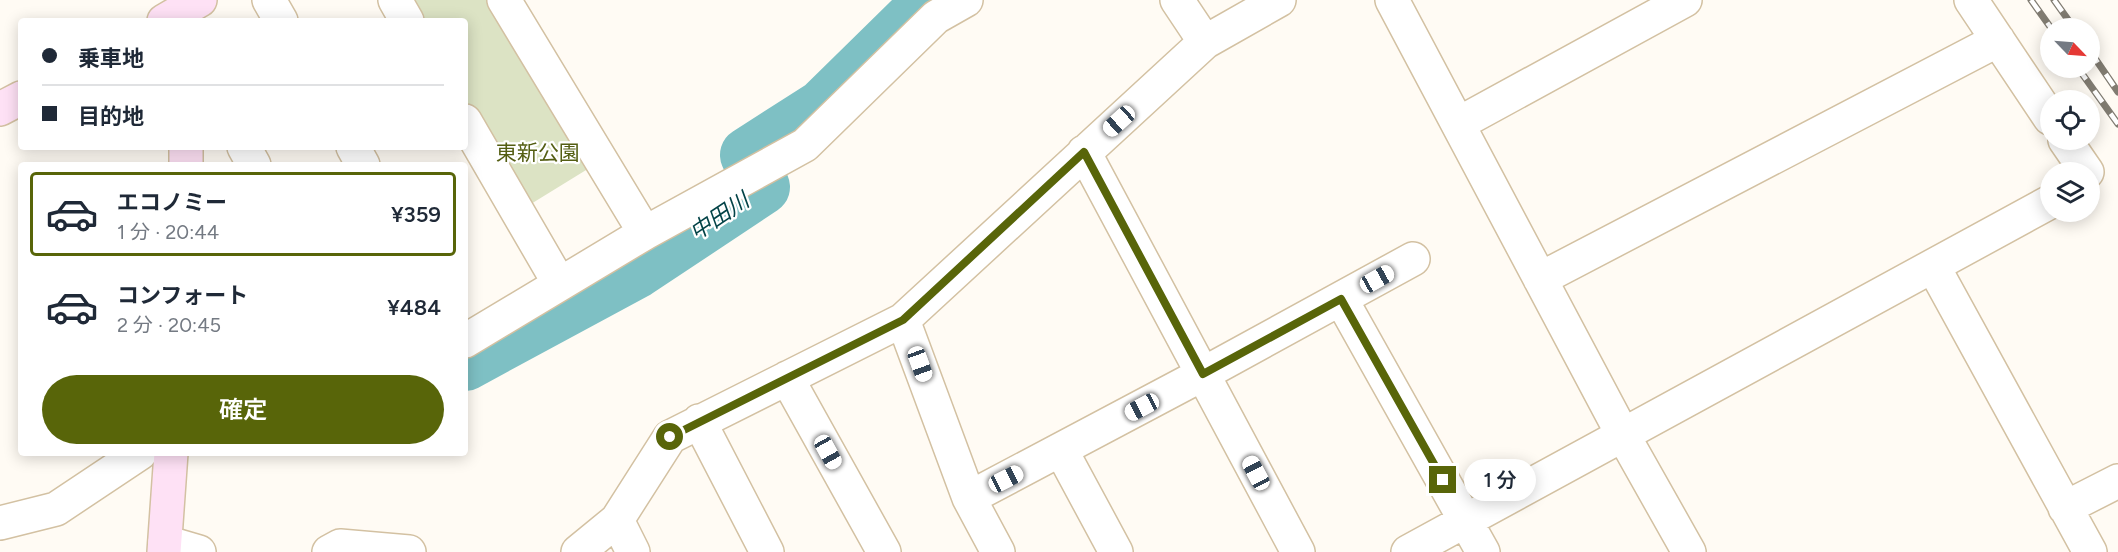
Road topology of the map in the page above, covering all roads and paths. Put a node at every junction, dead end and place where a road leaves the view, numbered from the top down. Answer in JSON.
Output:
{"nodes":[{"id":1,"x":200,"y":0,"type":"edge"},
{"id":2,"x":269,"y":0,"type":"edge"},
{"id":3,"x":395,"y":0,"type":"edge"},
{"id":4,"x":504,"y":0,"type":"edge"},
{"id":5,"x":966,"y":0,"type":"edge"},
{"id":6,"x":1177,"y":0,"type":"edge"},
{"id":7,"x":1279,"y":0,"type":"edge"},
{"id":8,"x":1392,"y":0,"type":"edge"},
{"id":9,"x":1685,"y":0,"type":"edge"},
{"id":10,"x":1971,"y":0,"type":"edge"},
{"id":11,"x":931,"y":9,"type":"edge"},
{"id":12,"x":169,"y":18,"type":"edge"},
{"id":13,"x":279,"y":18,"type":"edge"},
{"id":14,"x":405,"y":18,"type":"edge"},
{"id":15,"x":1998,"y":40,"type":"junction"},
{"id":16,"x":1205,"y":42,"type":"junction"},
{"id":17,"x":18,"y":100,"type":"edge"},
{"id":18,"x":2040,"y":103,"type":"edge"},
{"id":19,"x":0,"y":109,"type":"edge"},
{"id":20,"x":1458,"y":124,"type":"junction"},
{"id":21,"x":468,"y":126,"type":"edge"},
{"id":22,"x":1084,"y":152,"type":"junction"},
{"id":23,"x":2040,"y":207,"type":"edge"},
{"id":24,"x":645,"y":233,"type":"junction"},
{"id":25,"x":1413,"y":259,"type":"dead end"},
{"id":26,"x":1933,"y":266,"type":"junction"},
{"id":27,"x":1540,"y":279,"type":"junction"},
{"id":28,"x":559,"y":283,"type":"junction"},
{"id":29,"x":1341,"y":299,"type":"junction"},
{"id":30,"x":903,"y":320,"type":"junction"},
{"id":31,"x":468,"y":339,"type":"edge"},
{"id":32,"x":1203,"y":374,"type":"junction"},
{"id":33,"x":787,"y":378,"type":"junction"},
{"id":34,"x":699,"y":421,"type":"junction"},
{"id":35,"x":1623,"y":435,"type":"junction"},
{"id":36,"x":1061,"y":450,"type":"junction"},
{"id":37,"x":136,"y":456,"type":"edge"},
{"id":38,"x":171,"y":456,"type":"edge"},
{"id":39,"x":2118,"y":481,"type":"edge"},
{"id":40,"x":969,"y":498,"type":"junction"},
{"id":41,"x":2065,"y":508,"type":"junction"},
{"id":42,"x":617,"y":520,"type":"junction"},
{"id":43,"x":1466,"y":520,"type":"junction"},
{"id":44,"x":0,"y":523,"type":"edge"},
{"id":45,"x":165,"y":547,"type":"edge"},
{"id":46,"x":878,"y":550,"type":"edge"},
{"id":47,"x":200,"y":552,"type":"edge"},
{"id":48,"x":330,"y":552,"type":"edge"},
{"id":49,"x":408,"y":552,"type":"edge"},
{"id":50,"x":578,"y":552,"type":"edge"},
{"id":51,"x":633,"y":552,"type":"edge"},
{"id":52,"x":767,"y":552,"type":"edge"},
{"id":53,"x":998,"y":552,"type":"edge"},
{"id":54,"x":1116,"y":552,"type":"edge"},
{"id":55,"x":1298,"y":552,"type":"edge"},
{"id":56,"x":1408,"y":552,"type":"edge"},
{"id":57,"x":1482,"y":552,"type":"edge"},
{"id":58,"x":1689,"y":552,"type":"edge"},
{"id":59,"x":2090,"y":552,"type":"edge"}],
"edges":[{"from":1,"to":12,"type":"main road"},
{"from":2,"to":13,"type":"street"},
{"from":3,"to":14,"type":"street"},
{"from":4,"to":24,"type":"street"},
{"from":5,"to":11,"type":"street"},
{"from":6,"to":16,"type":"street"},
{"from":7,"to":16,"type":"street"},
{"from":8,"to":20,"type":"street"},
{"from":9,"to":20,"type":"street"},
{"from":10,"to":15,"type":"street"},
{"from":11,"to":24,"type":"street"},
{"from":15,"to":18,"type":"street"},
{"from":15,"to":27,"type":"street"},
{"from":16,"to":22,"type":"street"},
{"from":17,"to":19,"type":"main road"},
{"from":20,"to":27,"type":"street"},
{"from":21,"to":28,"type":"street"},
{"from":22,"to":30,"type":"street"},
{"from":22,"to":32,"type":"street"},
{"from":23,"to":26,"type":"street"},
{"from":24,"to":28,"type":"street"},
{"from":25,"to":29,"type":"street"},
{"from":26,"to":35,"type":"street"},
{"from":26,"to":41,"type":"street"},
{"from":27,"to":35,"type":"street"},
{"from":28,"to":31,"type":"street"},
{"from":29,"to":32,"type":"street"},
{"from":29,"to":43,"type":"street"},
{"from":30,"to":33,"type":"street"},
{"from":30,"to":40,"type":"street"},
{"from":32,"to":36,"type":"street"},
{"from":32,"to":55,"type":"street"},
{"from":33,"to":34,"type":"street"},
{"from":33,"to":46,"type":"street"},
{"from":34,"to":42,"type":"street"},
{"from":34,"to":52,"type":"street"},
{"from":35,"to":43,"type":"street"},
{"from":35,"to":58,"type":"street"},
{"from":36,"to":40,"type":"street"},
{"from":36,"to":54,"type":"street"},
{"from":37,"to":44,"type":"street"},
{"from":38,"to":45,"type":"main road"},
{"from":39,"to":41,"type":"street"},
{"from":40,"to":53,"type":"street"},
{"from":41,"to":59,"type":"street"},
{"from":42,"to":50,"type":"street"},
{"from":42,"to":51,"type":"street"},
{"from":43,"to":56,"type":"street"},
{"from":43,"to":57,"type":"street"},
{"from":45,"to":47,"type":"street"},
{"from":48,"to":49,"type":"street"}]}
